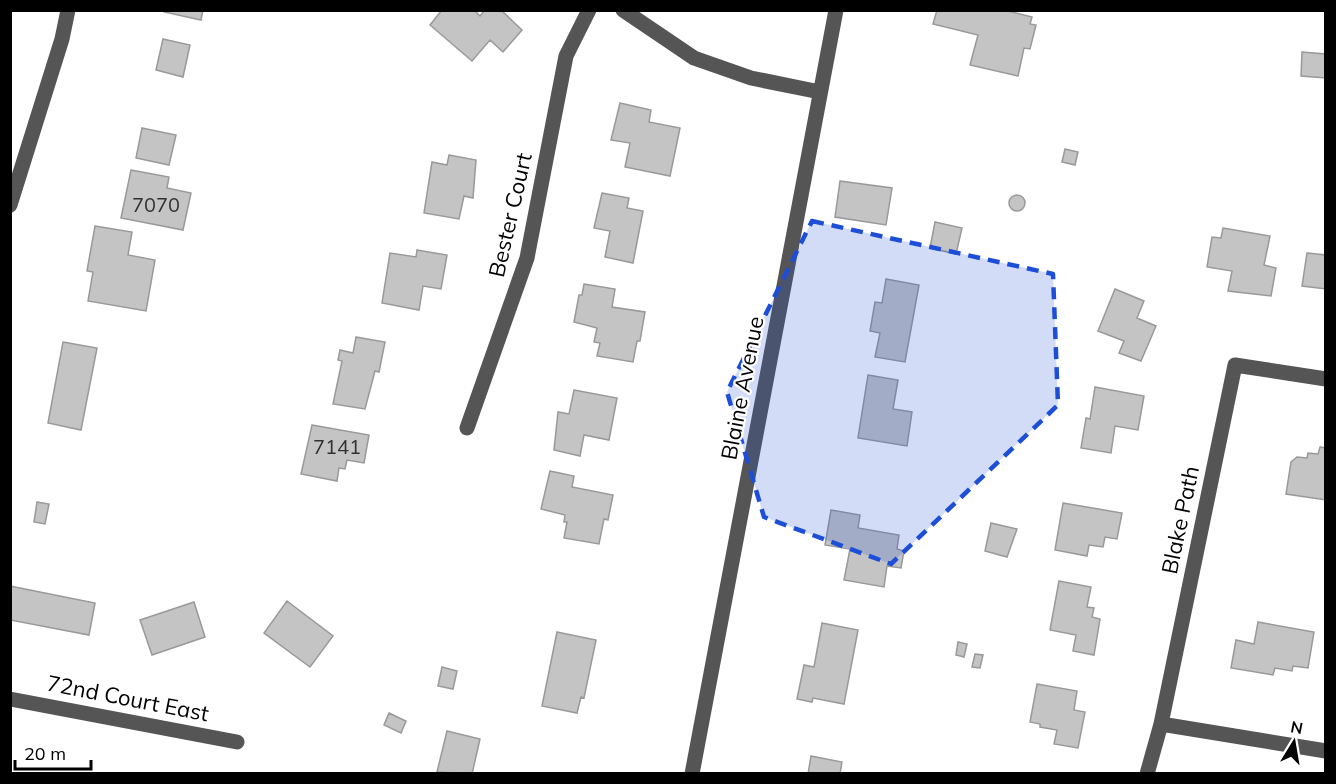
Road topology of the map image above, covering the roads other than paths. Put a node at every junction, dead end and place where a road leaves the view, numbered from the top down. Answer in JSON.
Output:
{"nodes":[{"id":1,"x":68,"y":10,"type":"edge"},
{"id":2,"x":589,"y":10,"type":"edge"},
{"id":3,"x":623,"y":10,"type":"edge"},
{"id":4,"x":836,"y":10,"type":"edge"},
{"id":5,"x":820,"y":92,"type":"junction"},
{"id":6,"x":10,"y":205,"type":"edge"},
{"id":7,"x":1326,"y":379,"type":"edge"},
{"id":8,"x":467,"y":428,"type":"dead end"},
{"id":9,"x":10,"y":699,"type":"edge"},
{"id":10,"x":1161,"y":724,"type":"junction"},
{"id":11,"x":237,"y":742,"type":"dead end"},
{"id":12,"x":1326,"y":751,"type":"edge"},
{"id":13,"x":692,"y":774,"type":"edge"},
{"id":14,"x":1147,"y":774,"type":"edge"}],
"edges":[{"from":1,"to":6,"type":"street"},
{"from":2,"to":8,"type":"street","name":"Bester Court"},
{"from":3,"to":5,"type":"street"},
{"from":4,"to":5,"type":"street","name":"Blaine Avenue"},
{"from":5,"to":13,"type":"street","name":"Blaine Avenue"},
{"from":7,"to":10,"type":"street","name":"Blake Path"},
{"from":9,"to":11,"type":"street","name":"72nd Court East"},
{"from":10,"to":12,"type":"street"},
{"from":10,"to":14,"type":"street","name":"Blake Path"}]}
